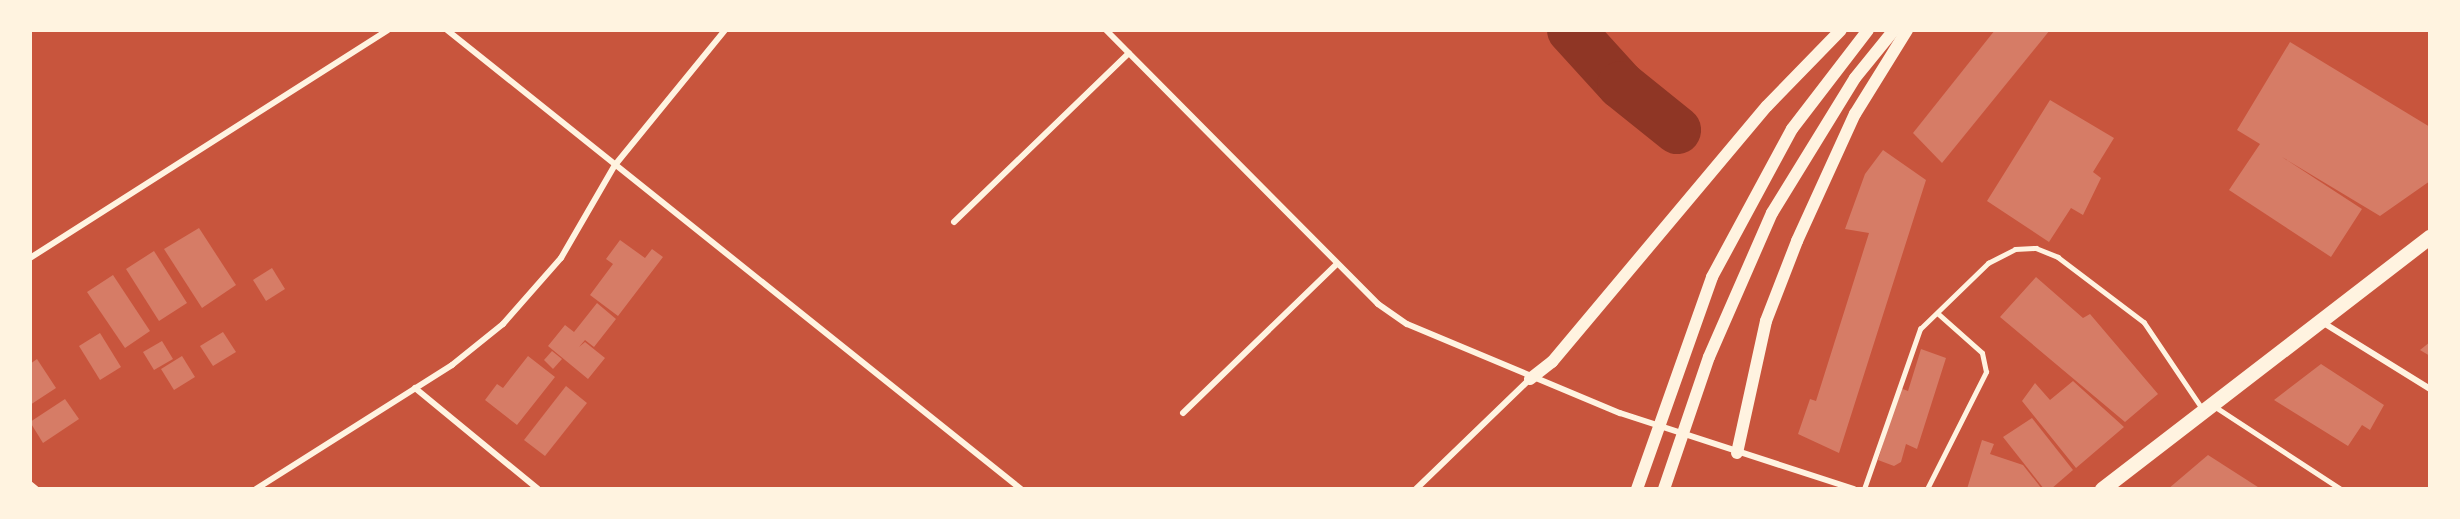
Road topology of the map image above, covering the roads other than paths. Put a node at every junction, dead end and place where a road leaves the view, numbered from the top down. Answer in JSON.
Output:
{"nodes":[{"id":1,"x":388,"y":30,"type":"edge"},
{"id":2,"x":447,"y":30,"type":"edge"},
{"id":3,"x":725,"y":30,"type":"edge"},
{"id":4,"x":1106,"y":30,"type":"edge"},
{"id":5,"x":1841,"y":30,"type":"edge"},
{"id":6,"x":1868,"y":30,"type":"edge"},
{"id":7,"x":1894,"y":30,"type":"edge"},
{"id":8,"x":1907,"y":30,"type":"edge"},
{"id":9,"x":1129,"y":52,"type":"junction"},
{"id":10,"x":615,"y":165,"type":"junction"},
{"id":11,"x":954,"y":222,"type":"dead end"},
{"id":12,"x":2430,"y":236,"type":"edge"},
{"id":13,"x":30,"y":258,"type":"edge"},
{"id":14,"x":1337,"y":264,"type":"junction"},
{"id":15,"x":1938,"y":314,"type":"junction"},
{"id":16,"x":2319,"y":320,"type":"junction"},
{"id":17,"x":1530,"y":379,"type":"junction"},
{"id":18,"x":414,"y":388,"type":"junction"},
{"id":19,"x":2430,"y":389,"type":"edge"},
{"id":20,"x":2207,"y":407,"type":"junction"},
{"id":21,"x":1183,"y":413,"type":"dead end"},
{"id":22,"x":1737,"y":453,"type":"junction"},
{"id":23,"x":30,"y":484,"type":"edge"},
{"id":24,"x":36,"y":489,"type":"edge"},
{"id":25,"x":256,"y":489,"type":"edge"},
{"id":26,"x":538,"y":489,"type":"edge"},
{"id":27,"x":1022,"y":489,"type":"edge"},
{"id":28,"x":1416,"y":489,"type":"edge"},
{"id":29,"x":1637,"y":489,"type":"edge"},
{"id":30,"x":1664,"y":489,"type":"edge"},
{"id":31,"x":1854,"y":489,"type":"edge"},
{"id":32,"x":1864,"y":489,"type":"edge"},
{"id":33,"x":1927,"y":489,"type":"edge"},
{"id":34,"x":2103,"y":489,"type":"edge"},
{"id":35,"x":2341,"y":489,"type":"edge"}],
"edges":[{"from":1,"to":13,"type":"street"},
{"from":2,"to":10,"type":"street"},
{"from":3,"to":10,"type":"street"},
{"from":4,"to":9,"type":"street"},
{"from":5,"to":17,"type":"main road"},
{"from":6,"to":29,"type":"main road"},
{"from":7,"to":30,"type":"main road"},
{"from":8,"to":22,"type":"main road"},
{"from":9,"to":11,"type":"street"},
{"from":9,"to":14,"type":"street"},
{"from":10,"to":18,"type":"street"},
{"from":10,"to":27,"type":"street"},
{"from":12,"to":16,"type":"main road"},
{"from":14,"to":17,"type":"street"},
{"from":14,"to":21,"type":"street"},
{"from":15,"to":20,"type":"lane"},
{"from":15,"to":32,"type":"lane"},
{"from":15,"to":33,"type":"lane"},
{"from":16,"to":19,"type":"street"},
{"from":16,"to":20,"type":"main road"},
{"from":17,"to":22,"type":"street"},
{"from":17,"to":28,"type":"street"},
{"from":18,"to":25,"type":"street"},
{"from":18,"to":26,"type":"street"},
{"from":20,"to":34,"type":"main road"},
{"from":20,"to":35,"type":"lane"},
{"from":22,"to":31,"type":"street"},
{"from":23,"to":24,"type":"street"}]}
